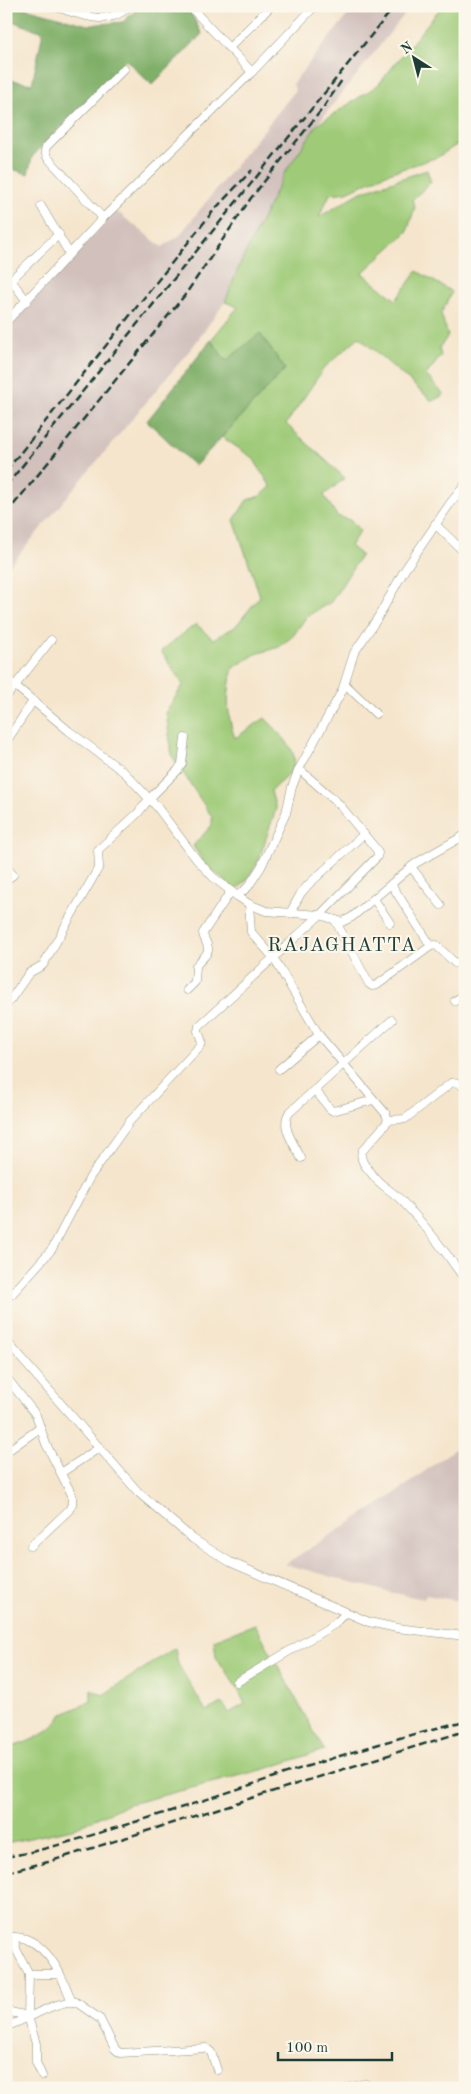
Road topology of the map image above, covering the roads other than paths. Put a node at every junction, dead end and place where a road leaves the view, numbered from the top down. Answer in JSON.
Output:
{"nodes":[{"id":1,"x":52,"y":6,"type":"edge"},
{"id":2,"x":129,"y":6,"type":"edge"},
{"id":3,"x":194,"y":6,"type":"edge"},
{"id":4,"x":271,"y":6,"type":"edge"},
{"id":5,"x":315,"y":6,"type":"edge"},
{"id":6,"x":229,"y":48,"type":"junction"},
{"id":7,"x":124,"y":69,"type":"dead end"},
{"id":8,"x":252,"y":72,"type":"junction"},
{"id":9,"x":41,"y":206,"type":"dead end"},
{"id":10,"x":103,"y":218,"type":"junction"},
{"id":11,"x":59,"y":234,"type":"junction"},
{"id":12,"x":70,"y":252,"type":"junction"},
{"id":13,"x":27,"y":301,"type":"junction"},
{"id":14,"x":6,"y":322,"type":"edge"},
{"id":15,"x":465,"y":485,"type":"edge"},
{"id":16,"x":435,"y":524,"type":"junction"},
{"id":17,"x":465,"y":553,"type":"edge"},
{"id":18,"x":51,"y":640,"type":"dead end"},
{"id":19,"x":6,"y":678,"type":"edge"},
{"id":20,"x":345,"y":684,"type":"junction"},
{"id":21,"x":14,"y":685,"type":"junction"},
{"id":22,"x":6,"y":697,"type":"edge"},
{"id":23,"x":33,"y":701,"type":"junction"},
{"id":24,"x":376,"y":714,"type":"dead end"},
{"id":25,"x":185,"y":738,"type":"dead end"},
{"id":26,"x":6,"y":742,"type":"edge"},
{"id":27,"x":299,"y":769,"type":"junction"},
{"id":28,"x":149,"y":799,"type":"junction"},
{"id":29,"x":364,"y":834,"type":"junction"},
{"id":30,"x":462,"y":837,"type":"edge"},
{"id":31,"x":465,"y":846,"type":"edge"},
{"id":32,"x":6,"y":867,"type":"edge"},
{"id":33,"x":411,"y":867,"type":"junction"},
{"id":34,"x":6,"y":880,"type":"edge"},
{"id":35,"x":391,"y":884,"type":"junction"},
{"id":36,"x":231,"y":891,"type":"junction"},
{"id":37,"x":237,"y":896,"type":"junction"},
{"id":38,"x":374,"y":898,"type":"junction"},
{"id":39,"x":249,"y":904,"type":"junction"},
{"id":40,"x":441,"y":905,"type":"dead end"},
{"id":41,"x":290,"y":913,"type":"junction"},
{"id":42,"x":320,"y":915,"type":"junction"},
{"id":43,"x":335,"y":920,"type":"junction"},
{"id":44,"x":390,"y":923,"type":"dead end"},
{"id":45,"x":431,"y":946,"type":"junction"},
{"id":46,"x":273,"y":957,"type":"junction"},
{"id":47,"x":455,"y":963,"type":"dead end"},
{"id":48,"x":187,"y":990,"type":"dead end"},
{"id":49,"x":465,"y":994,"type":"edge"},
{"id":50,"x":455,"y":1001,"type":"dead end"},
{"id":51,"x":6,"y":1006,"type":"edge"},
{"id":52,"x":392,"y":1020,"type":"dead end"},
{"id":53,"x":319,"y":1035,"type":"junction"},
{"id":54,"x":342,"y":1064,"type":"junction"},
{"id":55,"x":279,"y":1069,"type":"dead end"},
{"id":56,"x":465,"y":1089,"type":"edge"},
{"id":57,"x":315,"y":1090,"type":"junction"},
{"id":58,"x":373,"y":1100,"type":"junction"},
{"id":59,"x":388,"y":1120,"type":"junction"},
{"id":60,"x":301,"y":1158,"type":"dead end"},
{"id":61,"x":465,"y":1280,"type":"edge"},
{"id":62,"x":6,"y":1297,"type":"edge"},
{"id":63,"x":6,"y":1341,"type":"edge"},
{"id":64,"x":6,"y":1377,"type":"edge"},
{"id":65,"x":40,"y":1428,"type":"junction"},
{"id":66,"x":98,"y":1448,"type":"junction"},
{"id":67,"x":6,"y":1452,"type":"edge"},
{"id":68,"x":61,"y":1473,"type":"junction"},
{"id":69,"x":31,"y":1546,"type":"dead end"},
{"id":70,"x":346,"y":1612,"type":"junction"},
{"id":71,"x":465,"y":1636,"type":"edge"},
{"id":72,"x":237,"y":1682,"type":"dead end"},
{"id":73,"x":10,"y":1937,"type":"edge"},
{"id":74,"x":29,"y":1974,"type":"junction"},
{"id":75,"x":59,"y":1974,"type":"junction"},
{"id":76,"x":72,"y":2002,"type":"junction"},
{"id":77,"x":6,"y":2011,"type":"edge"},
{"id":78,"x":28,"y":2016,"type":"junction"},
{"id":79,"x":6,"y":2026,"type":"edge"},
{"id":80,"x":217,"y":2070,"type":"dead end"},
{"id":81,"x":42,"y":2076,"type":"dead end"},
{"id":82,"x":347,"y":2088,"type":"edge"},
{"id":83,"x":375,"y":2088,"type":"edge"}],
"edges":[{"from":1,"to":2,"type":"street"},
{"from":3,"to":6,"type":"street"},
{"from":4,"to":6,"type":"street"},
{"from":5,"to":8,"type":"street"},
{"from":6,"to":8,"type":"street"},
{"from":7,"to":10,"type":"street"},
{"from":8,"to":10,"type":"street"},
{"from":9,"to":11,"type":"street"},
{"from":10,"to":12,"type":"street"},
{"from":11,"to":12,"type":"street"},
{"from":11,"to":13,"type":"street"},
{"from":12,"to":13,"type":"street"},
{"from":13,"to":14,"type":"street"},
{"from":15,"to":16,"type":"street"},
{"from":16,"to":17,"type":"street"},
{"from":16,"to":20,"type":"street"},
{"from":18,"to":21,"type":"street"},
{"from":19,"to":21,"type":"street"},
{"from":20,"to":24,"type":"street"},
{"from":20,"to":27,"type":"street"},
{"from":21,"to":22,"type":"street"},
{"from":21,"to":23,"type":"street"},
{"from":23,"to":26,"type":"street"},
{"from":23,"to":28,"type":"street"},
{"from":25,"to":28,"type":"street"},
{"from":27,"to":29,"type":"street"},
{"from":27,"to":37,"type":"street"},
{"from":28,"to":36,"type":"street"},
{"from":28,"to":51,"type":"street"},
{"from":29,"to":41,"type":"street"},
{"from":29,"to":42,"type":"street"},
{"from":30,"to":31,"type":"street"},
{"from":30,"to":33,"type":"street"},
{"from":32,"to":34,"type":"street"},
{"from":33,"to":35,"type":"street"},
{"from":33,"to":40,"type":"street"},
{"from":35,"to":38,"type":"street"},
{"from":35,"to":45,"type":"street"},
{"from":36,"to":37,"type":"street"},
{"from":36,"to":48,"type":"street"},
{"from":37,"to":39,"type":"street"},
{"from":38,"to":43,"type":"street"},
{"from":38,"to":44,"type":"street"},
{"from":39,"to":41,"type":"street"},
{"from":39,"to":46,"type":"street"},
{"from":41,"to":42,"type":"street"},
{"from":42,"to":43,"type":"street"},
{"from":42,"to":46,"type":"street"},
{"from":43,"to":45,"type":"street"},
{"from":45,"to":47,"type":"street"},
{"from":46,"to":53,"type":"street"},
{"from":46,"to":62,"type":"street"},
{"from":49,"to":50,"type":"street"},
{"from":52,"to":54,"type":"street"},
{"from":53,"to":54,"type":"street"},
{"from":53,"to":55,"type":"street"},
{"from":54,"to":57,"type":"street"},
{"from":54,"to":58,"type":"street"},
{"from":56,"to":59,"type":"street"},
{"from":57,"to":58,"type":"street"},
{"from":57,"to":60,"type":"street"},
{"from":58,"to":59,"type":"street"},
{"from":59,"to":61,"type":"street"},
{"from":63,"to":66,"type":"street"},
{"from":64,"to":65,"type":"street"},
{"from":65,"to":67,"type":"street"},
{"from":65,"to":68,"type":"street"},
{"from":66,"to":68,"type":"street"},
{"from":66,"to":70,"type":"street"},
{"from":68,"to":69,"type":"street"},
{"from":70,"to":71,"type":"street"},
{"from":70,"to":72,"type":"street"},
{"from":73,"to":74,"type":"street"},
{"from":73,"to":75,"type":"street"},
{"from":74,"to":75,"type":"street"},
{"from":74,"to":78,"type":"street"},
{"from":75,"to":76,"type":"street"},
{"from":76,"to":78,"type":"street"},
{"from":76,"to":80,"type":"street"},
{"from":77,"to":78,"type":"street"},
{"from":78,"to":79,"type":"street"},
{"from":78,"to":81,"type":"street"},
{"from":82,"to":83,"type":"street"}]}
